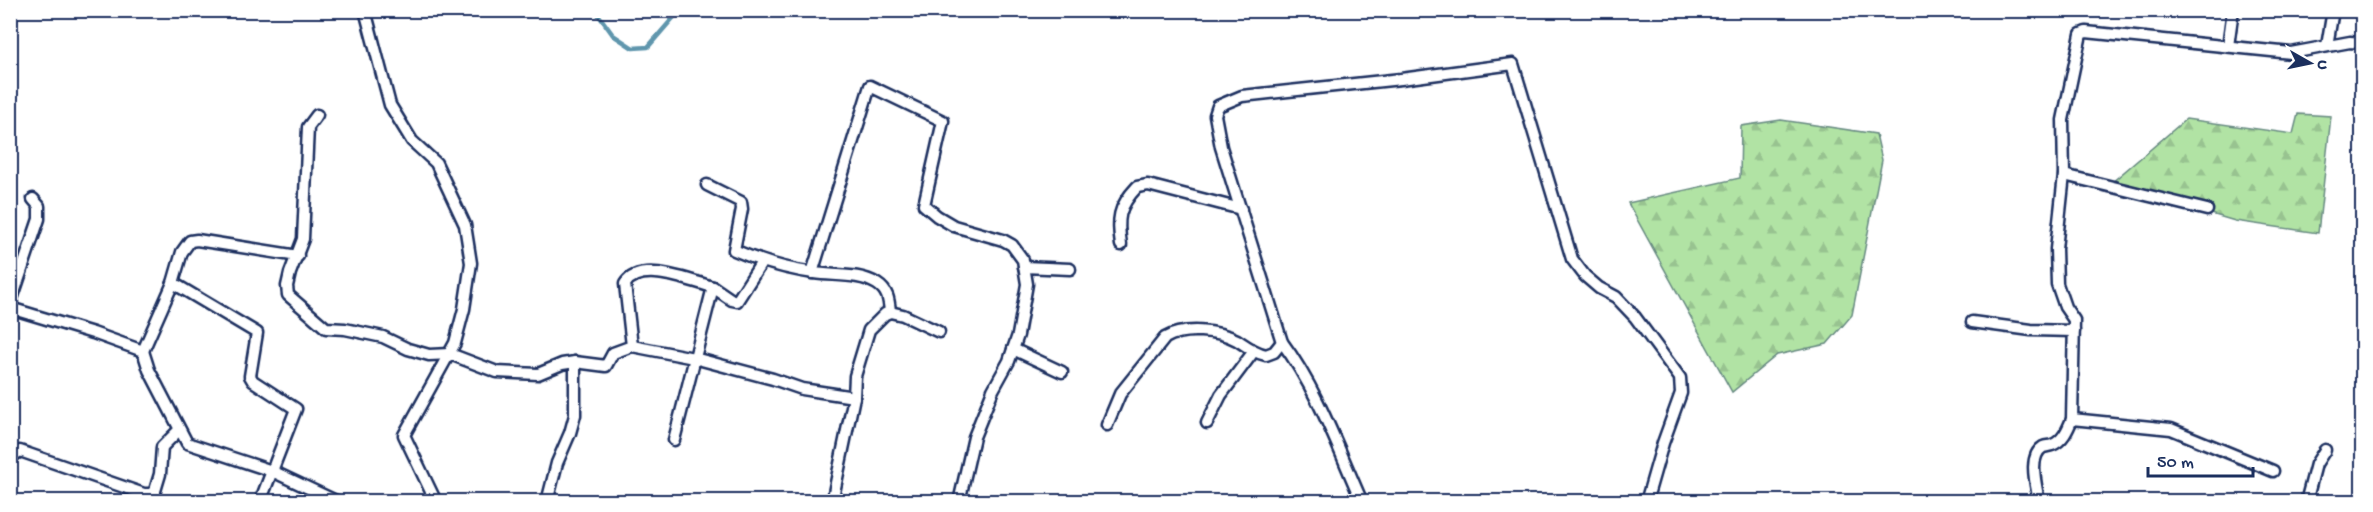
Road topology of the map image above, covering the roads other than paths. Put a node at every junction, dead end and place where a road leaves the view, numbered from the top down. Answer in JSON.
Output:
{"nodes":[{"id":1,"x":365,"y":10,"type":"edge"},
{"id":2,"x":2233,"y":10,"type":"edge"},
{"id":3,"x":2333,"y":10,"type":"edge"},
{"id":4,"x":2362,"y":43,"type":"edge"},
{"id":5,"x":2228,"y":46,"type":"junction"},
{"id":6,"x":2327,"y":46,"type":"junction"},
{"id":7,"x":317,"y":115,"type":"dead end"},
{"id":8,"x":2064,"y":175,"type":"junction"},
{"id":9,"x":707,"y":185,"type":"dead end"},
{"id":10,"x":33,"y":199,"type":"dead end"},
{"id":11,"x":1241,"y":209,"type":"junction"},
{"id":12,"x":2207,"y":210,"type":"dead end"},
{"id":13,"x":1121,"y":245,"type":"dead end"},
{"id":14,"x":298,"y":256,"type":"junction"},
{"id":15,"x":762,"y":262,"type":"junction"},
{"id":16,"x":1024,"y":267,"type":"junction"},
{"id":17,"x":1070,"y":269,"type":"dead end"},
{"id":18,"x":812,"y":273,"type":"junction"},
{"id":19,"x":173,"y":283,"type":"junction"},
{"id":20,"x":712,"y":287,"type":"junction"},
{"id":21,"x":10,"y":307,"type":"edge"},
{"id":22,"x":890,"y":312,"type":"junction"},
{"id":23,"x":1972,"y":322,"type":"dead end"},
{"id":24,"x":2074,"y":331,"type":"junction"},
{"id":25,"x":939,"y":332,"type":"dead end"},
{"id":26,"x":1282,"y":342,"type":"junction"},
{"id":27,"x":632,"y":346,"type":"junction"},
{"id":28,"x":1013,"y":350,"type":"junction"},
{"id":29,"x":143,"y":351,"type":"junction"},
{"id":30,"x":1254,"y":351,"type":"junction"},
{"id":31,"x":450,"y":354,"type":"junction"},
{"id":32,"x":694,"y":358,"type":"junction"},
{"id":33,"x":574,"y":362,"type":"junction"},
{"id":34,"x":1062,"y":372,"type":"dead end"},
{"id":35,"x":854,"y":397,"type":"junction"},
{"id":36,"x":2072,"y":419,"type":"junction"},
{"id":37,"x":1207,"y":423,"type":"dead end"},
{"id":38,"x":1107,"y":425,"type":"dead end"},
{"id":39,"x":179,"y":430,"type":"junction"},
{"id":40,"x":674,"y":440,"type":"dead end"},
{"id":41,"x":2325,"y":450,"type":"dead end"},
{"id":42,"x":10,"y":458,"type":"edge"},
{"id":43,"x":273,"y":471,"type":"junction"},
{"id":44,"x":2273,"y":471,"type":"dead end"},
{"id":45,"x":260,"y":501,"type":"edge"},
{"id":46,"x":338,"y":501,"type":"edge"},
{"id":47,"x":436,"y":501,"type":"edge"},
{"id":48,"x":547,"y":501,"type":"edge"},
{"id":49,"x":832,"y":501,"type":"edge"},
{"id":50,"x":959,"y":501,"type":"edge"},
{"id":51,"x":1362,"y":501,"type":"edge"},
{"id":52,"x":1646,"y":501,"type":"edge"},
{"id":53,"x":2039,"y":501,"type":"edge"},
{"id":54,"x":2306,"y":501,"type":"edge"}],
"edges":[{"from":1,"to":31,"type":"street"},
{"from":2,"to":5,"type":"street"},
{"from":3,"to":6,"type":"street"},
{"from":4,"to":6,"type":"street"},
{"from":5,"to":6,"type":"street"},
{"from":5,"to":8,"type":"street"},
{"from":7,"to":14,"type":"street"},
{"from":8,"to":12,"type":"street"},
{"from":8,"to":24,"type":"street"},
{"from":9,"to":15,"type":"street"},
{"from":10,"to":21,"type":"street"},
{"from":11,"to":13,"type":"street"},
{"from":11,"to":26,"type":"street"},
{"from":11,"to":52,"type":"street"},
{"from":14,"to":19,"type":"street"},
{"from":14,"to":31,"type":"street"},
{"from":15,"to":18,"type":"street"},
{"from":15,"to":20,"type":"street"},
{"from":16,"to":17,"type":"street"},
{"from":16,"to":18,"type":"street"},
{"from":16,"to":28,"type":"street"},
{"from":18,"to":22,"type":"street"},
{"from":19,"to":29,"type":"street"},
{"from":19,"to":43,"type":"street"},
{"from":20,"to":27,"type":"street"},
{"from":20,"to":32,"type":"street"},
{"from":21,"to":29,"type":"street"},
{"from":22,"to":25,"type":"street"},
{"from":22,"to":35,"type":"street"},
{"from":23,"to":24,"type":"street"},
{"from":24,"to":36,"type":"street"},
{"from":26,"to":30,"type":"street"},
{"from":26,"to":51,"type":"street"},
{"from":27,"to":32,"type":"street"},
{"from":27,"to":33,"type":"street"},
{"from":28,"to":34,"type":"street"},
{"from":28,"to":50,"type":"street"},
{"from":29,"to":39,"type":"street"},
{"from":30,"to":37,"type":"street"},
{"from":30,"to":38,"type":"street"},
{"from":31,"to":33,"type":"street"},
{"from":31,"to":47,"type":"street"},
{"from":32,"to":35,"type":"street"},
{"from":32,"to":40,"type":"street"},
{"from":33,"to":48,"type":"street"},
{"from":35,"to":49,"type":"street"},
{"from":36,"to":44,"type":"street"},
{"from":36,"to":53,"type":"street"},
{"from":39,"to":42,"type":"street"},
{"from":39,"to":43,"type":"street"},
{"from":41,"to":54,"type":"street"},
{"from":43,"to":45,"type":"street"},
{"from":43,"to":46,"type":"street"}]}
